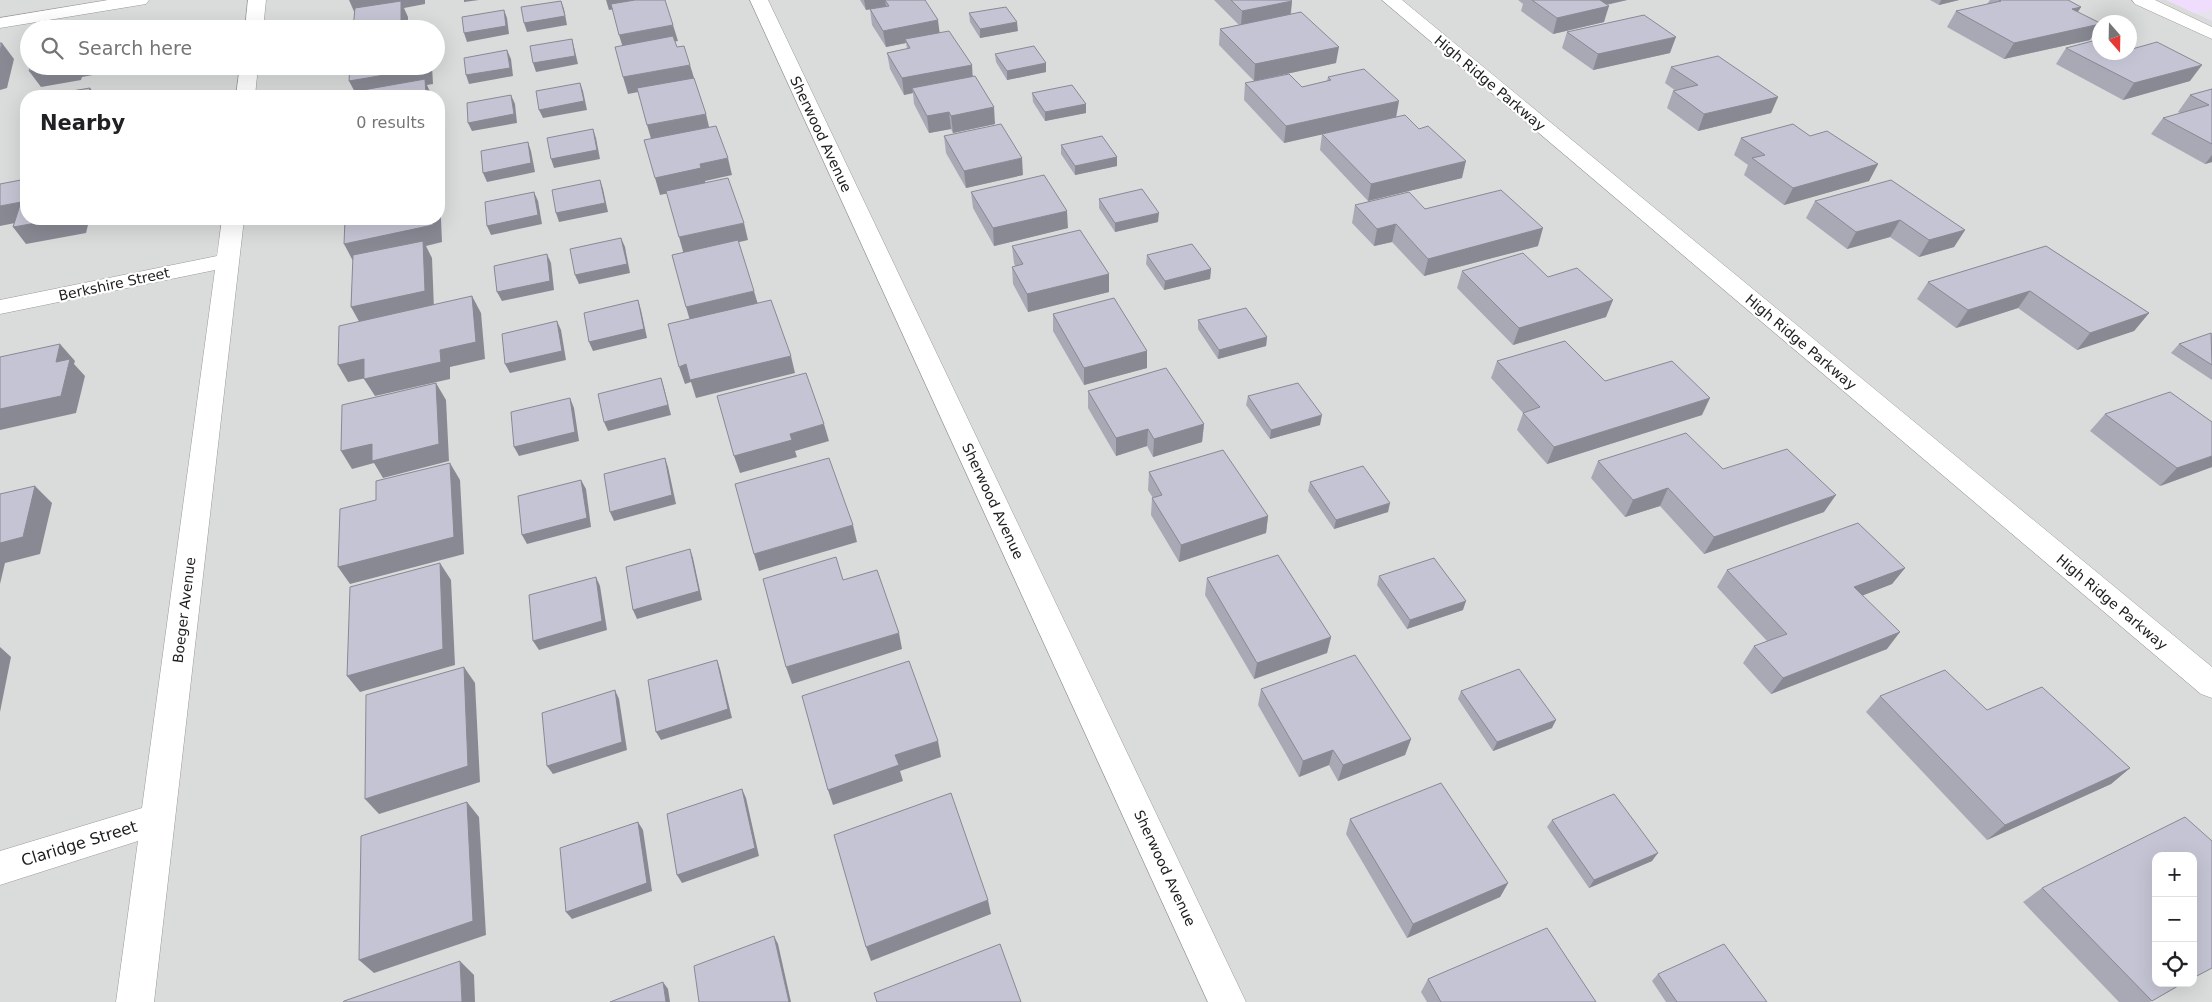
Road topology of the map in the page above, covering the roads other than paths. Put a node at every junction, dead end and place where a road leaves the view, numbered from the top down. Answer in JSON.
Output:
{"nodes":[{"id":1,"x":140,"y":0,"type":"edge"},
{"id":2,"x":257,"y":0,"type":"edge"},
{"id":3,"x":759,"y":0,"type":"edge"},
{"id":4,"x":1390,"y":0,"type":"edge"},
{"id":5,"x":2141,"y":0,"type":"edge"},
{"id":6,"x":23,"y":20,"type":"edge"},
{"id":7,"x":255,"y":20,"type":"edge"},
{"id":8,"x":20,"y":21,"type":"edge"},
{"id":9,"x":0,"y":24,"type":"edge"},
{"id":10,"x":2212,"y":34,"type":"edge"},
{"id":11,"x":249,"y":75,"type":"edge"},
{"id":12,"x":247,"y":90,"type":"edge"},
{"id":13,"x":232,"y":225,"type":"edge"},
{"id":14,"x":229,"y":260,"type":"junction"},
{"id":15,"x":0,"y":307,"type":"edge"},
{"id":16,"x":2212,"y":685,"type":"edge"},
{"id":17,"x":158,"y":819,"type":"junction"},
{"id":18,"x":0,"y":868,"type":"edge"},
{"id":19,"x":135,"y":1002,"type":"edge"},
{"id":20,"x":1227,"y":1002,"type":"edge"}],
"edges":[{"from":1,"to":6,"type":"street"},
{"from":2,"to":7,"type":"street"},
{"from":3,"to":20,"type":"street","name":"Sherwood Avenue"},
{"from":4,"to":16,"type":"street","name":"High Ridge Parkway"},
{"from":5,"to":10,"type":"street"},
{"from":8,"to":9,"type":"street"},
{"from":11,"to":12,"type":"street"},
{"from":13,"to":14,"type":"street","name":"Boeger Avenue"},
{"from":14,"to":15,"type":"street","name":"Berkshire Street"},
{"from":14,"to":17,"type":"street","name":"Boeger Avenue"},
{"from":17,"to":18,"type":"street","name":"Claridge Street"},
{"from":17,"to":19,"type":"street","name":"Boeger Avenue"}]}
